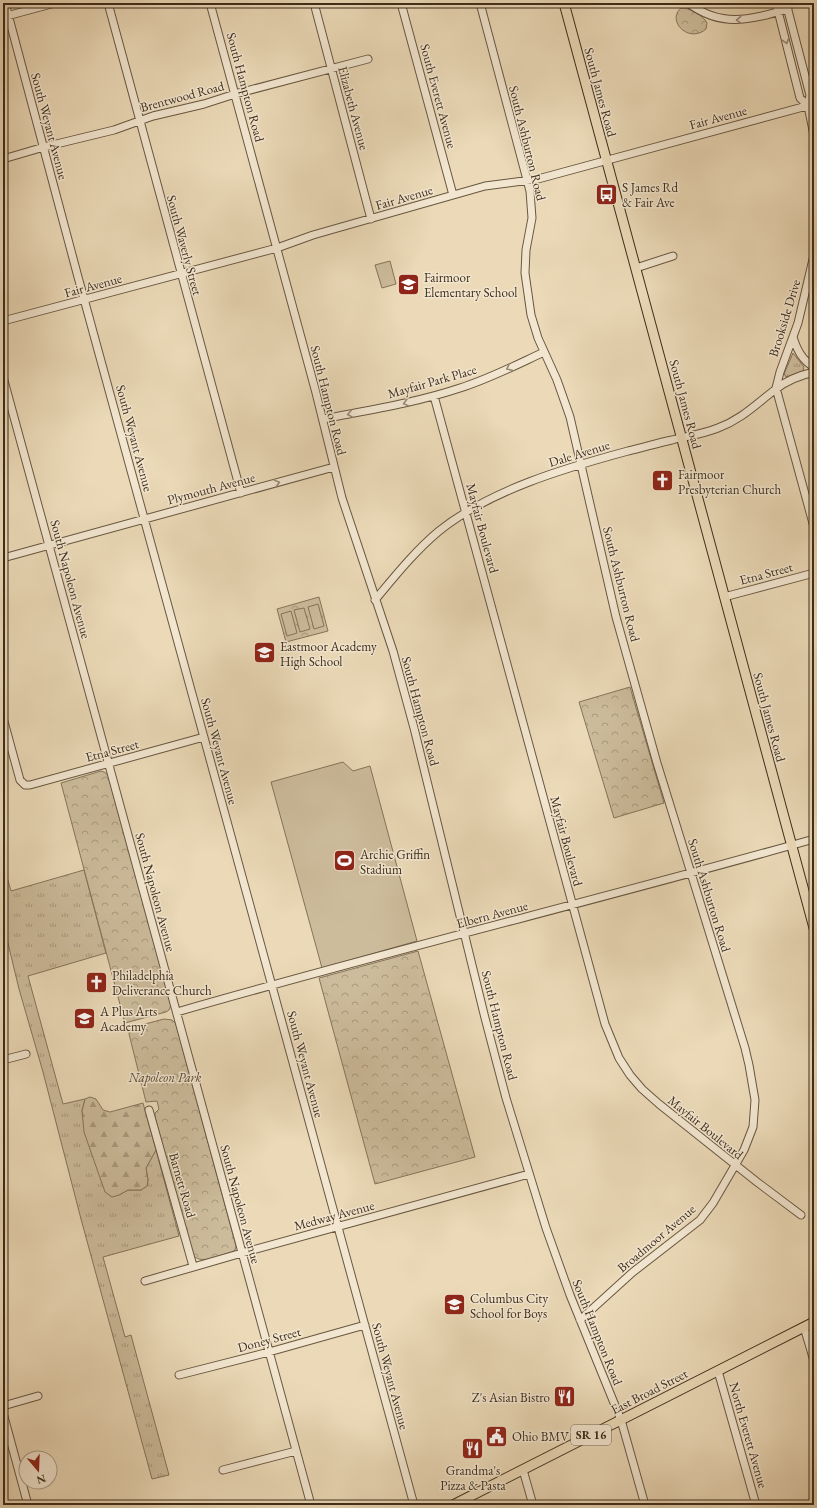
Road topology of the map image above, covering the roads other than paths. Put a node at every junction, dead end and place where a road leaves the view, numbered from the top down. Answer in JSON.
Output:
{"nodes":[{"id":1,"x":5,"y":3,"type":"edge"},
{"id":2,"x":54,"y":3,"type":"edge"},
{"id":3,"x":108,"y":3,"type":"edge"},
{"id":4,"x":210,"y":3,"type":"edge"},
{"id":5,"x":314,"y":3,"type":"edge"},
{"id":6,"x":401,"y":3,"type":"edge"},
{"id":7,"x":480,"y":3,"type":"edge"},
{"id":8,"x":564,"y":3,"type":"edge"},
{"id":9,"x":688,"y":3,"type":"edge"},
{"id":10,"x":776,"y":3,"type":"edge"},
{"id":11,"x":787,"y":6,"type":"edge"},
{"id":12,"x":778,"y":12,"type":"junction"},
{"id":13,"x":6,"y":16,"type":"edge"},
{"id":14,"x":368,"y":59,"type":"dead end"},
{"id":15,"x":332,"y":69,"type":"junction"},
{"id":16,"x":235,"y":94,"type":"junction"},
{"id":17,"x":811,"y":105,"type":"edge"},
{"id":18,"x":139,"y":120,"type":"junction"},
{"id":19,"x":814,"y":135,"type":"edge"},
{"id":20,"x":44,"y":147,"type":"junction"},
{"id":21,"x":3,"y":159,"type":"edge"},
{"id":22,"x":606,"y":160,"type":"junction"},
{"id":23,"x":527,"y":181,"type":"junction"},
{"id":24,"x":453,"y":195,"type":"junction"},
{"id":25,"x":371,"y":218,"type":"junction"},
{"id":26,"x":277,"y":248,"type":"junction"},
{"id":27,"x":814,"y":255,"type":"edge"},
{"id":28,"x":673,"y":256,"type":"dead end"},
{"id":29,"x":636,"y":268,"type":"junction"},
{"id":30,"x":180,"y":274,"type":"junction"},
{"id":31,"x":85,"y":299,"type":"junction"},
{"id":32,"x":3,"y":321,"type":"edge"},
{"id":33,"x":793,"y":337,"type":"junction"},
{"id":34,"x":544,"y":352,"type":"junction"},
{"id":35,"x":814,"y":367,"type":"edge"},
{"id":36,"x":814,"y":372,"type":"edge"},
{"id":37,"x":3,"y":377,"type":"edge"},
{"id":38,"x":776,"y":388,"type":"junction"},
{"id":39,"x":434,"y":396,"type":"junction"},
{"id":40,"x":323,"y":419,"type":"junction"},
{"id":41,"x":682,"y":438,"type":"junction"},
{"id":42,"x":581,"y":466,"type":"junction"},
{"id":43,"x":334,"y":468,"type":"junction"},
{"id":44,"x":240,"y":493,"type":"junction"},
{"id":45,"x":466,"y":513,"type":"junction"},
{"id":46,"x":145,"y":519,"type":"junction"},
{"id":47,"x":814,"y":527,"type":"edge"},
{"id":48,"x":49,"y":545,"type":"junction"},
{"id":49,"x":3,"y":558,"type":"edge"},
{"id":50,"x":814,"y":573,"type":"edge"},
{"id":51,"x":724,"y":597,"type":"junction"},
{"id":52,"x":375,"y":600,"type":"junction"},
{"id":53,"x":3,"y":718,"type":"edge"},
{"id":54,"x":204,"y":737,"type":"junction"},
{"id":55,"x":109,"y":764,"type":"junction"},
{"id":56,"x":814,"y":839,"type":"edge"},
{"id":57,"x":792,"y":845,"type":"junction"},
{"id":58,"x":691,"y":874,"type":"junction"},
{"id":59,"x":572,"y":904,"type":"junction"},
{"id":60,"x":814,"y":928,"type":"edge"},
{"id":61,"x":465,"y":934,"type":"junction"},
{"id":62,"x":272,"y":986,"type":"junction"},
{"id":63,"x":176,"y":1012,"type":"junction"},
{"id":64,"x":26,"y":1054,"type":"dead end"},
{"id":65,"x":3,"y":1060,"type":"edge"},
{"id":66,"x":149,"y":1110,"type":"dead end"},
{"id":67,"x":736,"y":1166,"type":"junction"},
{"id":68,"x":529,"y":1174,"type":"junction"},
{"id":69,"x":801,"y":1215,"type":"dead end"},
{"id":70,"x":338,"y":1227,"type":"junction"},
{"id":71,"x":242,"y":1253,"type":"junction"},
{"id":72,"x":193,"y":1266,"type":"junction"},
{"id":73,"x":145,"y":1281,"type":"dead end"},
{"id":74,"x":580,"y":1320,"type":"junction"},
{"id":75,"x":814,"y":1322,"type":"edge"},
{"id":76,"x":365,"y":1325,"type":"junction"},
{"id":77,"x":804,"y":1327,"type":"junction"},
{"id":78,"x":269,"y":1352,"type":"junction"},
{"id":79,"x":814,"y":1361,"type":"edge"},
{"id":80,"x":718,"y":1371,"type":"junction"},
{"id":81,"x":179,"y":1376,"type":"dead end"},
{"id":82,"x":38,"y":1396,"type":"dead end"},
{"id":83,"x":3,"y":1406,"type":"edge"},
{"id":84,"x":3,"y":1413,"type":"edge"},
{"id":85,"x":620,"y":1420,"type":"junction"},
{"id":86,"x":296,"y":1451,"type":"junction"},
{"id":87,"x":223,"y":1470,"type":"dead end"},
{"id":88,"x":523,"y":1470,"type":"junction"},
{"id":89,"x":28,"y":1505,"type":"edge"},
{"id":90,"x":311,"y":1505,"type":"edge"},
{"id":91,"x":414,"y":1505,"type":"edge"},
{"id":92,"x":453,"y":1505,"type":"edge"},
{"id":93,"x":533,"y":1505,"type":"edge"},
{"id":94,"x":645,"y":1505,"type":"edge"},
{"id":95,"x":756,"y":1505,"type":"edge"}],
"edges":[{"from":1,"to":13,"type":"street","name":"South Weyant Avenue"},
{"from":2,"to":13,"type":"street"},
{"from":3,"to":18,"type":"street","name":"South Waverly Street"},
{"from":4,"to":16,"type":"street","name":"South Hampton Road"},
{"from":5,"to":15,"type":"street","name":"Elizabeth Avenue"},
{"from":6,"to":24,"type":"street","name":"South Everett Avenue"},
{"from":7,"to":23,"type":"street","name":"South Ashburton Road"},
{"from":8,"to":22,"type":"main road","name":"South James Road"},
{"from":12,"to":9,"type":"street","one_way":true},
{"from":10,"to":12,"type":"street"},
{"from":11,"to":12,"type":"street"},
{"from":11,"to":17,"type":"street"},
{"from":12,"to":17,"type":"street","one_way":true},
{"from":13,"to":20,"type":"street","name":"South Weyant Avenue"},
{"from":14,"to":15,"type":"street","name":"Brentwood Road"},
{"from":15,"to":16,"type":"street","name":"Brentwood Road"},
{"from":15,"to":25,"type":"street","name":"Elizabeth Avenue"},
{"from":16,"to":18,"type":"street","name":"Brentwood Road"},
{"from":16,"to":26,"type":"street","name":"South Hampton Road"},
{"from":17,"to":19,"type":"street"},
{"from":17,"to":22,"type":"street","name":"Fair Avenue"},
{"from":18,"to":20,"type":"street","name":"Brentwood Road"},
{"from":18,"to":30,"type":"street","name":"South Waverly Street"},
{"from":20,"to":21,"type":"street","name":"Brentwood Road"},
{"from":20,"to":31,"type":"street","name":"South Weyant Avenue"},
{"from":22,"to":23,"type":"street","name":"Fair Avenue"},
{"from":22,"to":29,"type":"main road","name":"South James Road"},
{"from":23,"to":24,"type":"street","name":"Fair Avenue"},
{"from":23,"to":34,"type":"street","name":"South Ashburton Road"},
{"from":24,"to":25,"type":"street","name":"Fair Avenue"},
{"from":25,"to":26,"type":"street","name":"Fair Avenue"},
{"from":26,"to":30,"type":"street","name":"Fair Avenue"},
{"from":26,"to":40,"type":"street","name":"South Hampton Road"},
{"from":27,"to":33,"type":"street","name":"Brookside Drive"},
{"from":28,"to":29,"type":"street"},
{"from":29,"to":41,"type":"main road","name":"South James Road"},
{"from":30,"to":31,"type":"street","name":"Fair Avenue"},
{"from":30,"to":44,"type":"street","name":"South Waverly Street"},
{"from":31,"to":32,"type":"street","name":"Fair Avenue"},
{"from":31,"to":46,"type":"street","name":"South Weyant Avenue"},
{"from":33,"to":35,"type":"street"},
{"from":33,"to":38,"type":"street","name":"Brookside Drive"},
{"from":34,"to":39,"type":"street","name":"Mayfair Park Place","one_way":true},
{"from":34,"to":42,"type":"street","name":"South Ashburton Road"},
{"from":36,"to":38,"type":"street","name":"Dale Avenue"},
{"from":37,"to":48,"type":"street","name":"South Napoleon Avenue"},
{"from":38,"to":41,"type":"street","name":"Dale Avenue"},
{"from":38,"to":47,"type":"street"},
{"from":39,"to":40,"type":"street","name":"Mayfair Park Place","one_way":true},
{"from":39,"to":45,"type":"street","name":"Mayfair Boulevard"},
{"from":40,"to":43,"type":"street","name":"South Hampton Road"},
{"from":41,"to":42,"type":"street","name":"Dale Avenue"},
{"from":41,"to":51,"type":"main road","name":"South James Road"},
{"from":42,"to":45,"type":"street","name":"Dale Avenue"},
{"from":42,"to":58,"type":"street","name":"South Ashburton Road"},
{"from":44,"to":43,"type":"street","name":"Plymouth Avenue","one_way":true},
{"from":43,"to":52,"type":"street","name":"South Hampton Road"},
{"from":44,"to":46,"type":"street","name":"Plymouth Avenue"},
{"from":45,"to":52,"type":"street","name":"Dale Avenue"},
{"from":45,"to":59,"type":"street","name":"Mayfair Boulevard"},
{"from":46,"to":48,"type":"street","name":"Plymouth Avenue"},
{"from":46,"to":54,"type":"street","name":"South Weyant Avenue"},
{"from":48,"to":49,"type":"street","name":"Plymouth Avenue"},
{"from":48,"to":55,"type":"street","name":"South Napoleon Avenue"},
{"from":50,"to":51,"type":"street","name":"Etna Street"},
{"from":51,"to":57,"type":"main road","name":"South James Road"},
{"from":52,"to":61,"type":"street","name":"South Hampton Road"},
{"from":53,"to":55,"type":"street","name":"Etna Street"},
{"from":54,"to":55,"type":"street","name":"Etna Street"},
{"from":54,"to":62,"type":"street","name":"South Weyant Avenue"},
{"from":55,"to":63,"type":"street","name":"South Napoleon Avenue"},
{"from":56,"to":57,"type":"street","name":"Elbern Avenue"},
{"from":57,"to":58,"type":"street","name":"Elbern Avenue"},
{"from":57,"to":60,"type":"main road","name":"South James Road"},
{"from":58,"to":59,"type":"street","name":"Elbern Avenue"},
{"from":58,"to":67,"type":"street","name":"South Ashburton Road"},
{"from":59,"to":61,"type":"street","name":"Elbern Avenue"},
{"from":59,"to":67,"type":"street","name":"Mayfair Boulevard"},
{"from":61,"to":62,"type":"street","name":"Elbern Avenue"},
{"from":61,"to":68,"type":"street","name":"South Hampton Road"},
{"from":62,"to":63,"type":"street","name":"Elbern Avenue"},
{"from":62,"to":70,"type":"street","name":"South Weyant Avenue"},
{"from":63,"to":71,"type":"street","name":"South Napoleon Avenue"},
{"from":64,"to":65,"type":"street"},
{"from":66,"to":72,"type":"street","name":"Barnett Road"},
{"from":67,"to":69,"type":"street","name":"Mayfair Boulevard"},
{"from":67,"to":74,"type":"street","name":"Broadmoor Avenue"},
{"from":68,"to":70,"type":"street","name":"Medway Avenue"},
{"from":68,"to":74,"type":"street","name":"South Hampton Road"},
{"from":70,"to":71,"type":"street","name":"Medway Avenue"},
{"from":70,"to":76,"type":"street","name":"South Weyant Avenue"},
{"from":71,"to":72,"type":"street","name":"Medway Avenue"},
{"from":71,"to":78,"type":"street","name":"South Napoleon Avenue"},
{"from":72,"to":73,"type":"street","name":"Medway Avenue"},
{"from":74,"to":85,"type":"street","name":"South Hampton Road"},
{"from":75,"to":77,"type":"main road","name":"East Broad Street","number":"SR 16"},
{"from":76,"to":78,"type":"street","name":"Doney Street"},
{"from":76,"to":91,"type":"street","name":"South Weyant Avenue"},
{"from":77,"to":79,"type":"street"},
{"from":77,"to":80,"type":"main road","name":"East Broad Street","number":"SR 16"},
{"from":78,"to":81,"type":"street","name":"Doney Street"},
{"from":78,"to":86,"type":"street","name":"South Napoleon Avenue"},
{"from":80,"to":85,"type":"main road","name":"East Broad Street","number":"SR 16"},
{"from":80,"to":95,"type":"street","name":"North Everett Avenue"},
{"from":82,"to":83,"type":"street"},
{"from":84,"to":89,"type":"street"},
{"from":85,"to":88,"type":"main road","name":"East Broad Street","number":"SR 16"},
{"from":85,"to":94,"type":"street","name":"South Hampton Road"},
{"from":86,"to":87,"type":"street"},
{"from":86,"to":90,"type":"street","name":"South Napoleon Avenue"},
{"from":88,"to":92,"type":"main road","name":"East Broad Street","number":"SR 16"},
{"from":88,"to":93,"type":"street"}]}
